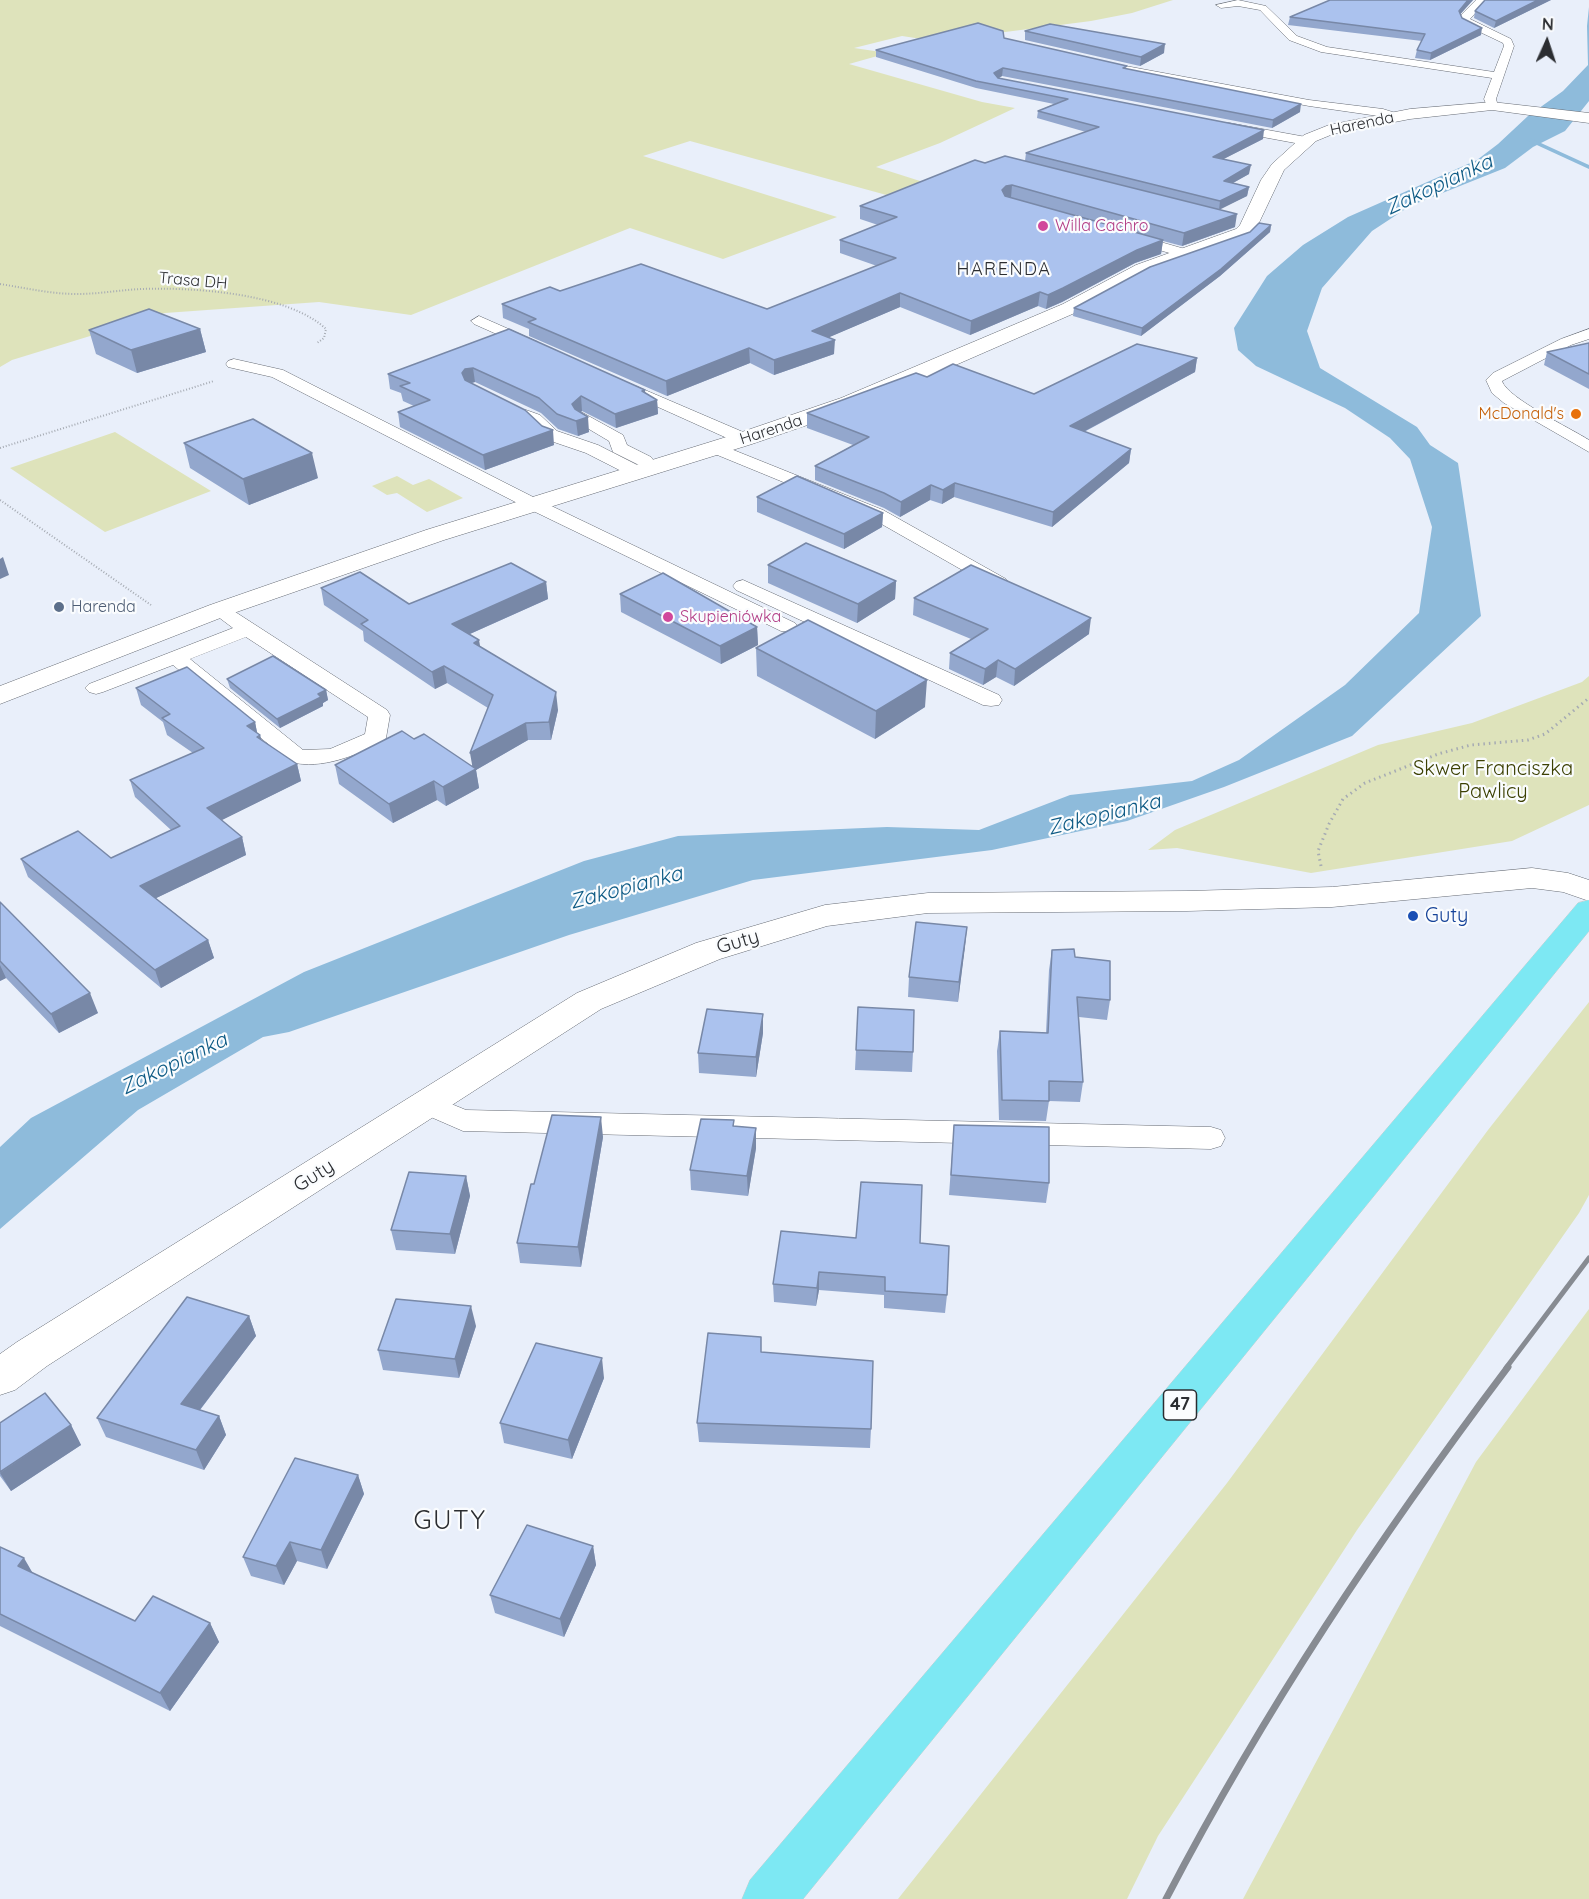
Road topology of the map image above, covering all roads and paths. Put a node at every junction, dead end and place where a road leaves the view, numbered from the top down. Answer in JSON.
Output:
{"nodes":[{"id":1,"x":1482,"y":0,"type":"edge"},
{"id":2,"x":1221,"y":4,"type":"dead end"},
{"id":3,"x":1090,"y":62,"type":"edge"},
{"id":4,"x":1498,"y":76,"type":"junction"},
{"id":5,"x":1492,"y":106,"type":"junction"},
{"id":6,"x":1399,"y":116,"type":"junction"},
{"id":7,"x":1589,"y":118,"type":"edge"},
{"id":8,"x":1219,"y":124,"type":"edge"},
{"id":9,"x":1306,"y":141,"type":"junction"},
{"id":10,"x":1118,"y":234,"type":"edge"},
{"id":11,"x":1186,"y":254,"type":"junction"},
{"id":12,"x":0,"y":284,"type":"edge"},
{"id":13,"x":479,"y":321,"type":"dead end"},
{"id":14,"x":1579,"y":337,"type":"edge"},
{"id":15,"x":317,"y":344,"type":"dead end"},
{"id":16,"x":543,"y":349,"type":"edge"},
{"id":17,"x":1589,"y":350,"type":"edge"},
{"id":18,"x":234,"y":364,"type":"dead end"},
{"id":19,"x":255,"y":368,"type":"junction"},
{"id":20,"x":606,"y":378,"type":"edge"},
{"id":21,"x":514,"y":409,"type":"edge"},
{"id":22,"x":583,"y":418,"type":"edge"},
{"id":23,"x":744,"y":439,"type":"junction"},
{"id":24,"x":0,"y":447,"type":"edge"},
{"id":25,"x":1589,"y":447,"type":"edge"},
{"id":26,"x":716,"y":448,"type":"junction"},
{"id":27,"x":646,"y":470,"type":"junction"},
{"id":28,"x":0,"y":500,"type":"edge"},
{"id":29,"x":542,"y":501,"type":"junction"},
{"id":30,"x":1010,"y":590,"type":"edge"},
{"id":31,"x":219,"y":610,"type":"junction"},
{"id":32,"x":180,"y":626,"type":"junction"},
{"id":33,"x":788,"y":627,"type":"dead end"},
{"id":34,"x":248,"y":629,"type":"junction"},
{"id":35,"x":177,"y":658,"type":"junction"},
{"id":36,"x":96,"y":688,"type":"dead end"},
{"id":37,"x":0,"y":696,"type":"edge"},
{"id":38,"x":1589,"y":698,"type":"edge"},
{"id":39,"x":991,"y":700,"type":"dead end"},
{"id":40,"x":1323,"y":871,"type":"dead end"},
{"id":41,"x":1589,"y":891,"type":"edge"},
{"id":42,"x":1589,"y":910,"type":"edge"},
{"id":43,"x":428,"y":1104,"type":"junction"},
{"id":44,"x":1211,"y":1138,"type":"dead end"},
{"id":45,"x":0,"y":1377,"type":"edge"},
{"id":46,"x":769,"y":1899,"type":"edge"}],
"edges":[{"from":1,"to":4,"type":"lane"},
{"from":2,"to":4,"type":"lane"},
{"from":3,"to":6,"type":"lane"},
{"from":4,"to":5,"type":"lane"},
{"from":5,"to":6,"type":"street","name":"Harenda"},
{"from":5,"to":7,"type":"street","name":"Harenda"},
{"from":6,"to":9,"type":"street","name":"Harenda"},
{"from":8,"to":9,"type":"lane"},
{"from":9,"to":11,"type":"street","name":"Harenda"},
{"from":10,"to":11,"type":"lane"},
{"from":11,"to":23,"type":"street","name":"Harenda"},
{"from":12,"to":15,"type":"path","name":"Trasa DH"},
{"from":13,"to":16,"type":"lane"},
{"from":14,"to":17,"type":"lane"},
{"from":14,"to":25,"type":"lane"},
{"from":18,"to":19,"type":"lane"},
{"from":19,"to":24,"type":"path"},
{"from":19,"to":29,"type":"lane"},
{"from":20,"to":23,"type":"lane"},
{"from":21,"to":27,"type":"lane"},
{"from":22,"to":27,"type":"lane"},
{"from":23,"to":26,"type":"street","name":"Harenda"},
{"from":26,"to":27,"type":"street","name":"Harenda"},
{"from":26,"to":30,"type":"lane"},
{"from":27,"to":29,"type":"street","name":"Harenda"},
{"from":28,"to":32,"type":"path"},
{"from":29,"to":31,"type":"street","name":"Harenda"},
{"from":29,"to":33,"type":"lane"},
{"from":29,"to":39,"type":"lane"},
{"from":31,"to":32,"type":"street","name":"Harenda"},
{"from":31,"to":34,"type":"lane"},
{"from":32,"to":37,"type":"street","name":"Harenda"},
{"from":34,"to":35,"type":"lane"},
{"from":34,"to":35,"type":"lane"},
{"from":35,"to":36,"type":"lane"},
{"from":38,"to":40,"type":"path"},
{"from":41,"to":43,"type":"street","name":"Guty"},
{"from":42,"to":46,"type":"main road","number":"47"},
{"from":43,"to":44,"type":"lane"},
{"from":43,"to":45,"type":"street","name":"Guty"}]}
